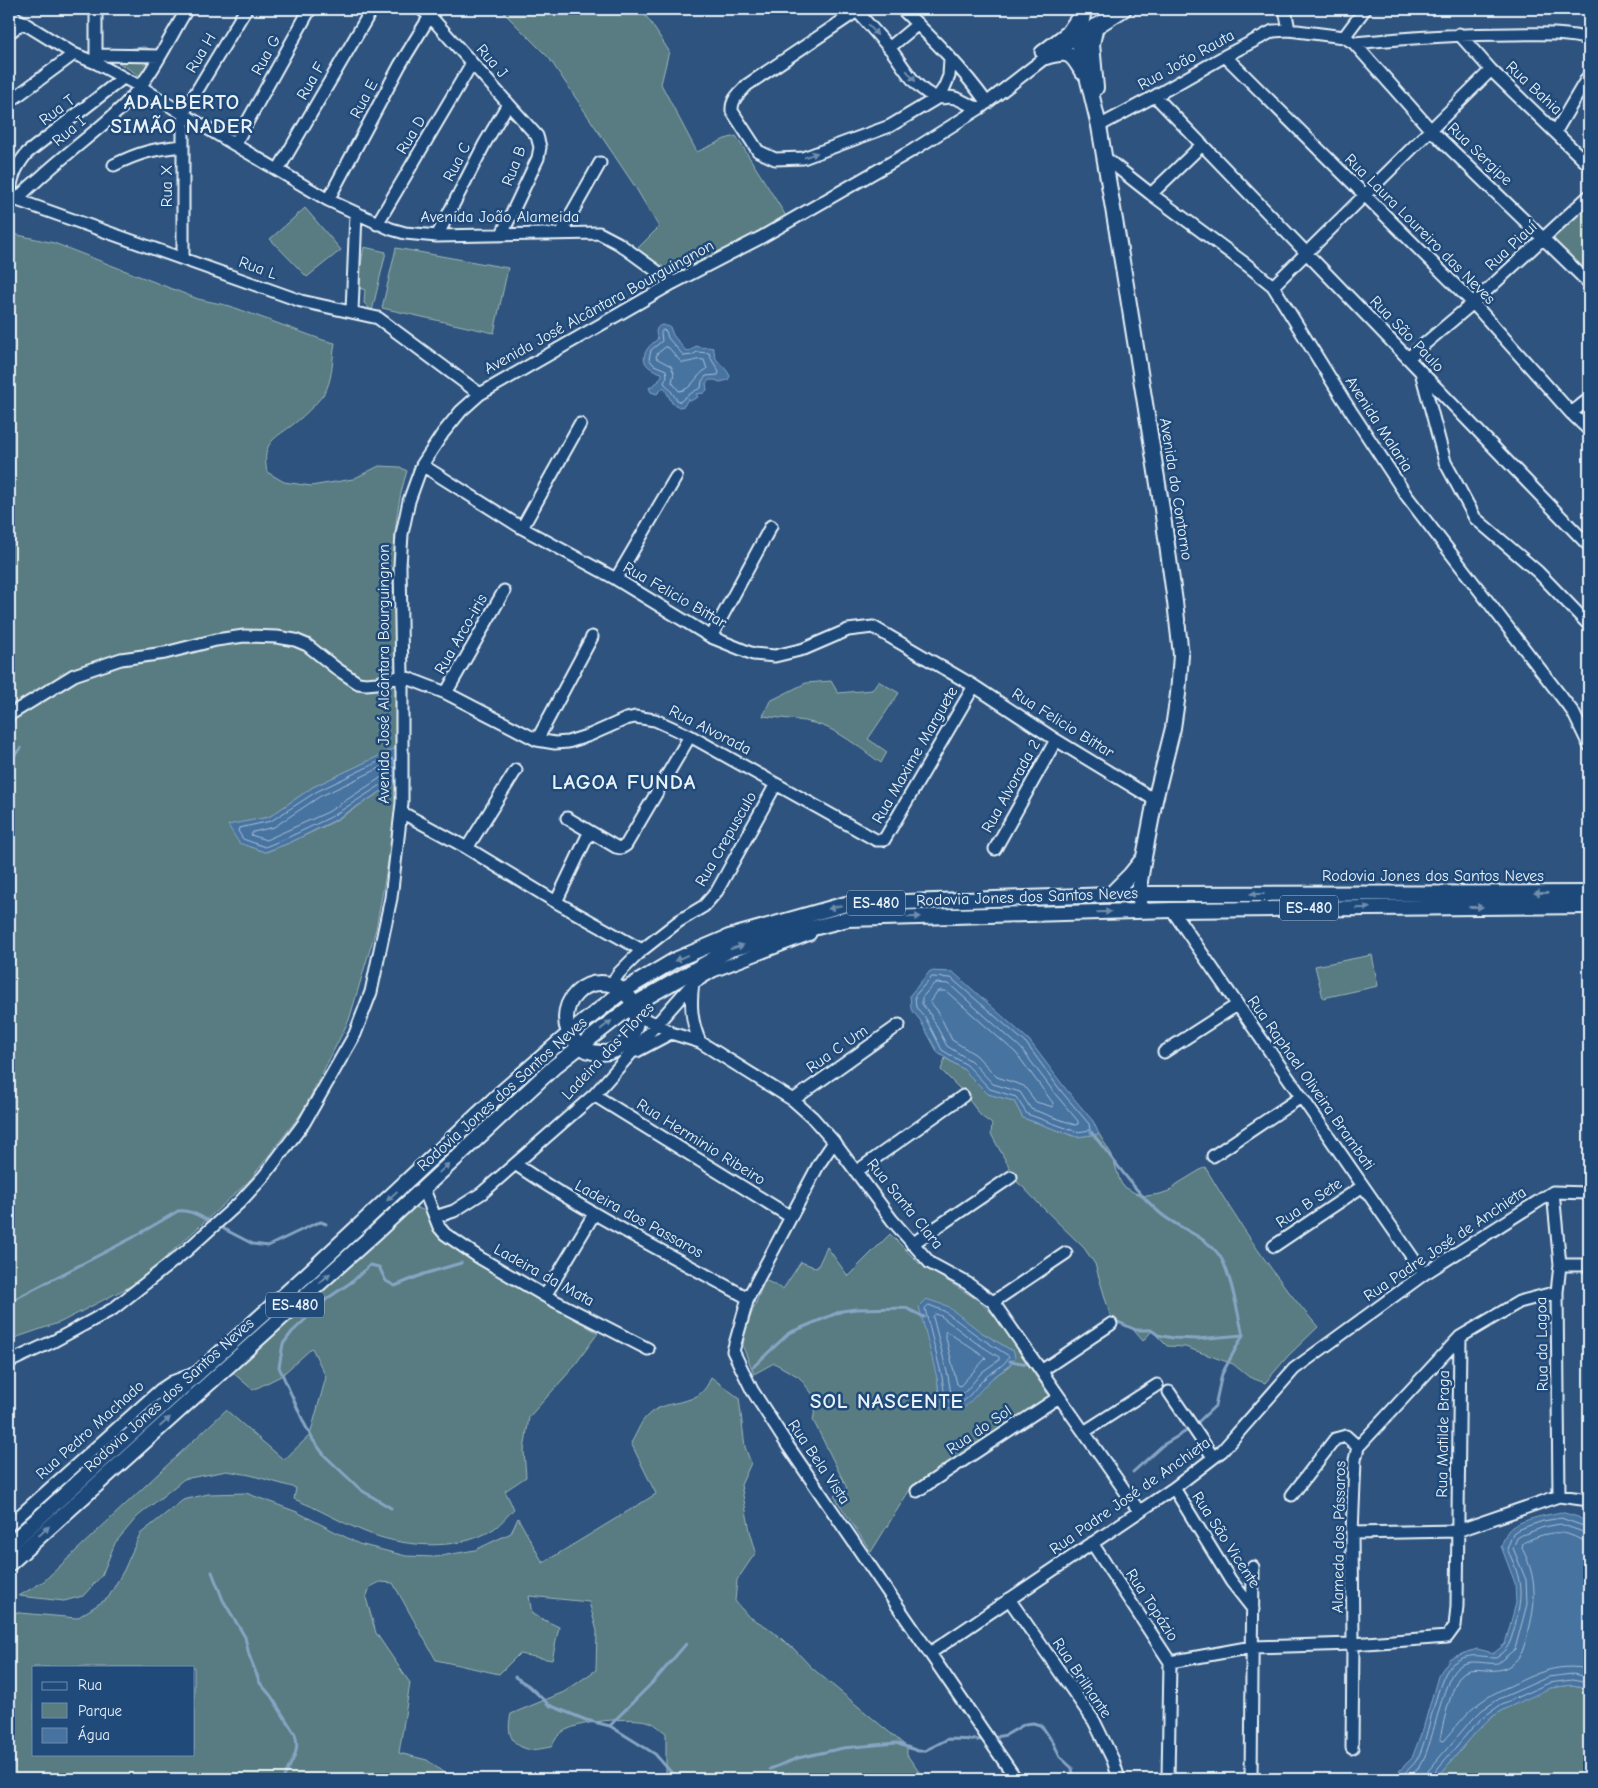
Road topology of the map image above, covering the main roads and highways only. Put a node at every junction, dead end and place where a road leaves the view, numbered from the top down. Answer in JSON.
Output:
{"nodes":[{"id":1,"x":1083,"y":9,"type":"edge"},
{"id":2,"x":1124,"y":9,"type":"edge"},
{"id":3,"x":1096,"y":26,"type":"junction"},
{"id":4,"x":1079,"y":38,"type":"junction"},
{"id":5,"x":1046,"y":57,"type":"road end"},
{"id":6,"x":1087,"y":82,"type":"junction"},
{"id":7,"x":1099,"y":126,"type":"junction"},
{"id":8,"x":1144,"y":857,"type":"junction"},
{"id":9,"x":1589,"y":892,"type":"edge"},
{"id":10,"x":1145,"y":894,"type":"junction"},
{"id":11,"x":1110,"y":895,"type":"junction"},
{"id":12,"x":1452,"y":900,"type":"junction"},
{"id":13,"x":1589,"y":906,"type":"edge"},
{"id":14,"x":1156,"y":910,"type":"junction"},
{"id":15,"x":1141,"y":911,"type":"junction"},
{"id":16,"x":617,"y":988,"type":"junction"},
{"id":17,"x":635,"y":1010,"type":"junction"},
{"id":18,"x":570,"y":1033,"type":"junction"},
{"id":19,"x":580,"y":1046,"type":"junction"},
{"id":20,"x":9,"y":1545,"type":"edge"},
{"id":21,"x":9,"y":1564,"type":"edge"}],
"edges":[{"from":1,"to":4,"type":"main road","name":"Avenida do Contorno"},
{"from":2,"to":3,"type":"main road","name":"Avenida José Alcântara Bourguingnon"},
{"from":3,"to":4,"type":"main road","name":"Avenida José Alcântara Bourguingnon"},
{"from":3,"to":7,"type":"main road","name":"Avenida do Contorno"},
{"from":4,"to":6,"type":"main road","name":"Avenida do Contorno"},
{"from":5,"to":6,"type":"main road"},
{"from":6,"to":7,"type":"main road","name":"Avenida do Contorno"},
{"from":7,"to":8,"type":"main road","name":"Avenida do Contorno"},
{"from":8,"to":10,"type":"main road","name":"Avenida do Contorno"},
{"from":8,"to":11,"type":"main road"},
{"from":9,"to":12,"type":"main road","name":"Rodovia Jones dos Santos Neves","number":"ES-480","one_way":true},
{"from":10,"to":11,"type":"main road","name":"Rodovia Jones dos Santos Neves","number":"ES-480"},
{"from":12,"to":10,"type":"main road","name":"Rodovia Jones dos Santos Neves","number":"ES-480","one_way":true},
{"from":10,"to":14,"type":"main road","name":"Avenida do Contorno"},
{"from":10,"to":15,"type":"main road","name":"Avenida do Contorno"},
{"from":11,"to":16,"type":"main road","name":"Rodovia Jones dos Santos Neves","number":"ES-480","one_way":true},
{"from":12,"to":13,"type":"main road","name":"Rodovia Jones dos Santos Neves","number":"ES-480","one_way":true},
{"from":14,"to":12,"type":"main road","name":"Rodovia Jones dos Santos Neves","number":"ES-480","one_way":true},
{"from":14,"to":15,"type":"main road","name":"Rodovia Jones dos Santos Neves","number":"ES-480"},
{"from":17,"to":15,"type":"main road","name":"Rodovia Jones dos Santos Neves","number":"ES-480","one_way":true},
{"from":16,"to":17,"type":"main road"},
{"from":16,"to":18,"type":"main road","name":"Rodovia Jones dos Santos Neves","number":"ES-480"},
{"from":16,"to":18,"type":"main road"},
{"from":19,"to":17,"type":"main road","name":"Rodovia Jones dos Santos Neves","number":"ES-480","one_way":true},
{"from":17,"to":19,"type":"main road"},
{"from":18,"to":19,"type":"main road"},
{"from":18,"to":20,"type":"main road","name":"Rodovia Jones dos Santos Neves","number":"ES-480","one_way":true},
{"from":21,"to":19,"type":"main road","name":"Rodovia Jones dos Santos Neves","number":"ES-480","one_way":true}]}
